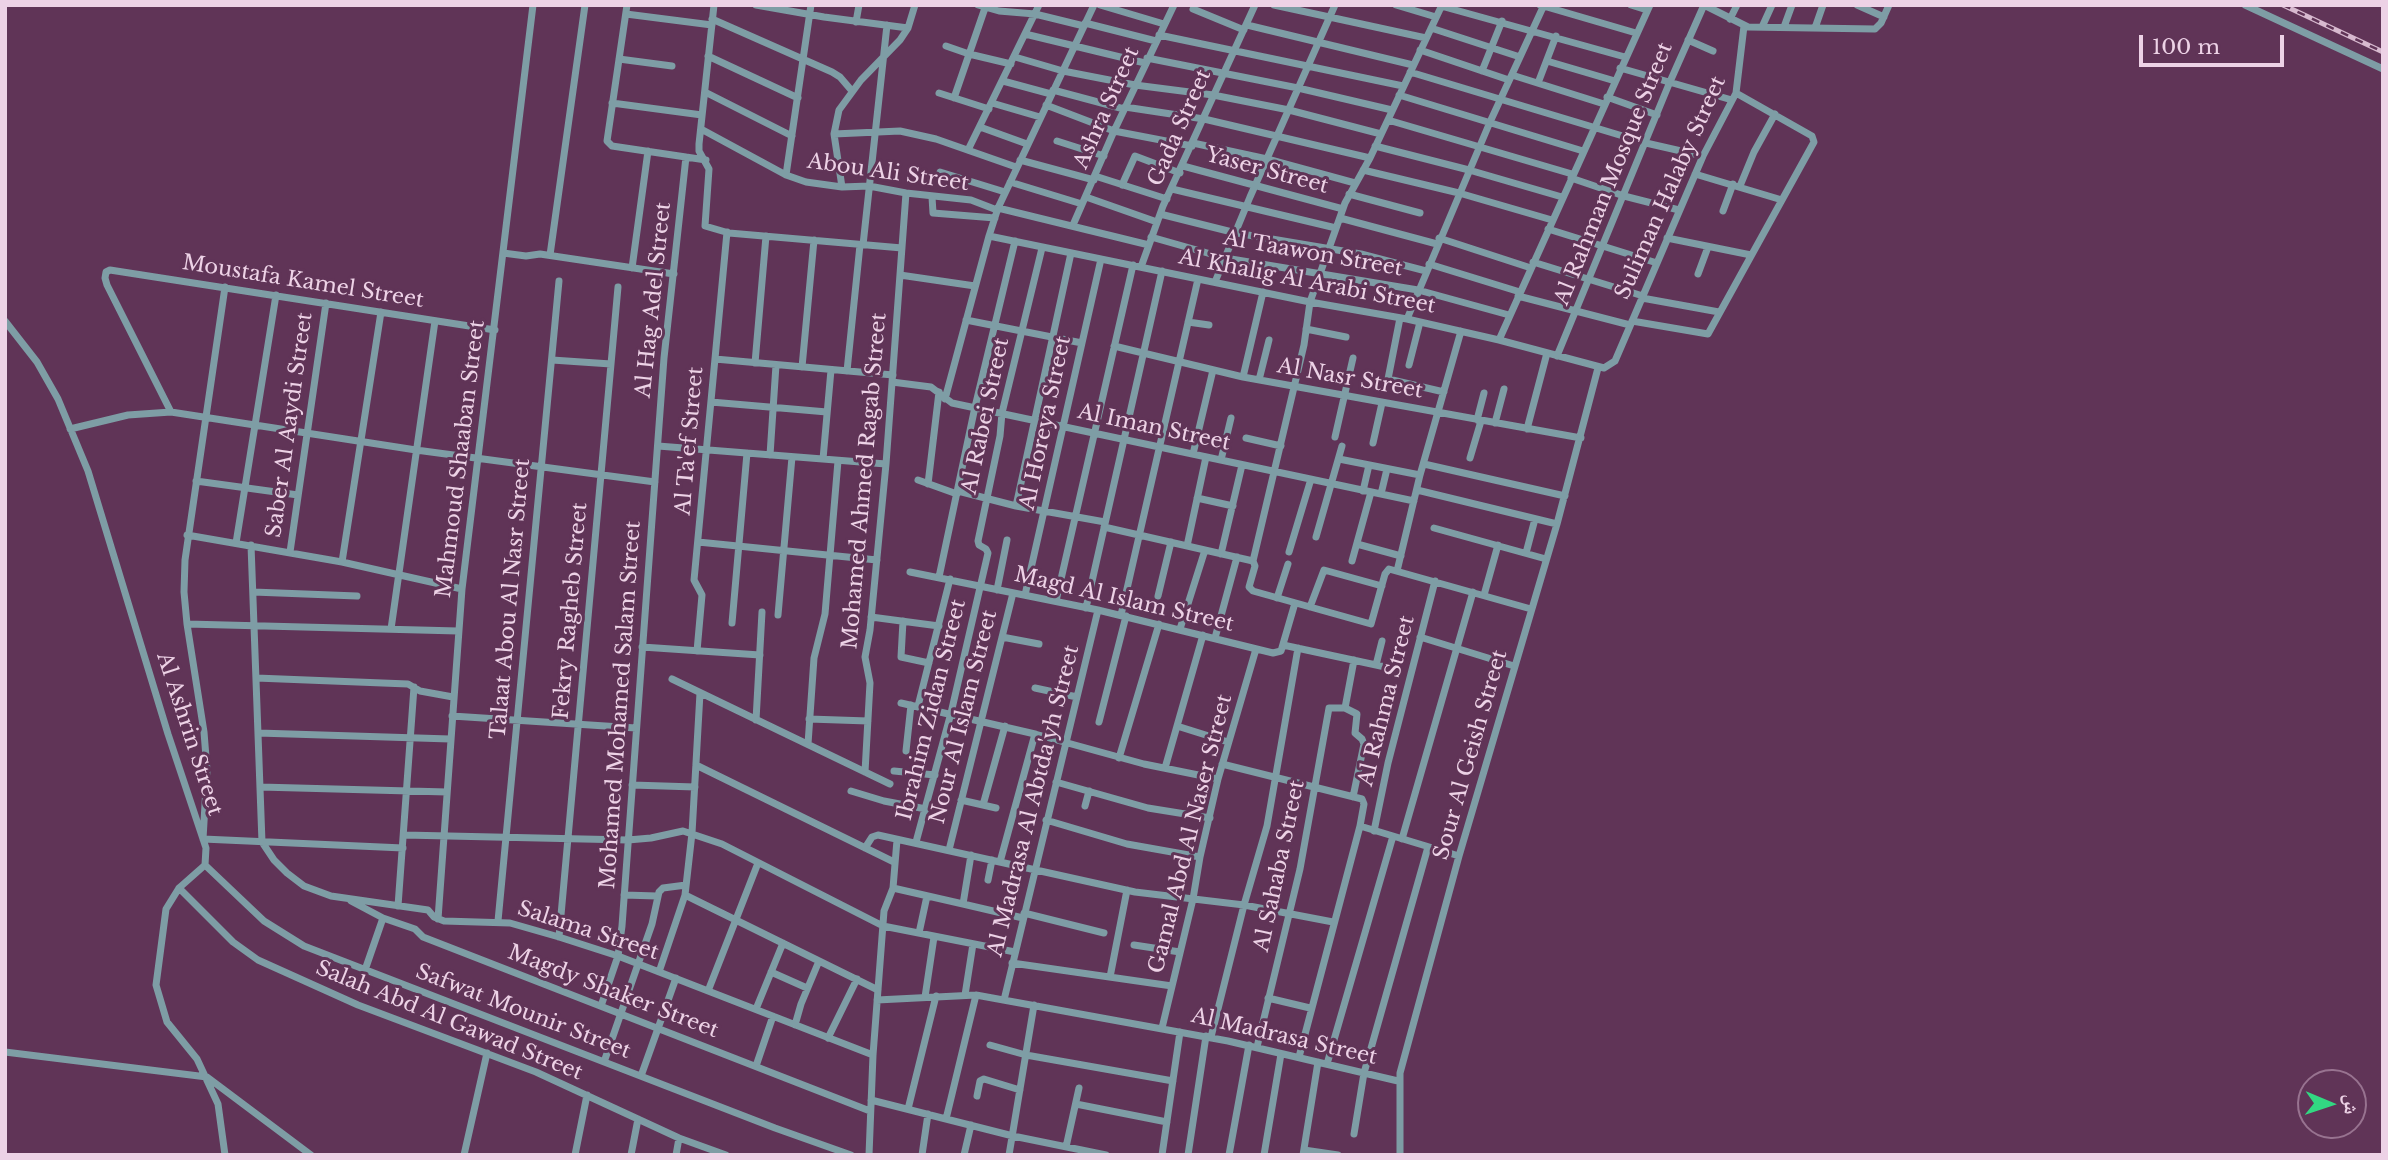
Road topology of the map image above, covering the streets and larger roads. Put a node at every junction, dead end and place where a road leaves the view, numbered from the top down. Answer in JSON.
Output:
{"nodes":[{"id":1,"x":533,"y":5,"type":"edge"},
{"id":2,"x":585,"y":5,"type":"edge"},
{"id":3,"x":714,"y":5,"type":"edge"},
{"id":4,"x":756,"y":5,"type":"edge"},
{"id":5,"x":811,"y":5,"type":"edge"},
{"id":6,"x":859,"y":5,"type":"edge"},
{"id":7,"x":915,"y":5,"type":"edge"},
{"id":8,"x":1039,"y":5,"type":"edge"},
{"id":9,"x":1094,"y":5,"type":"edge"},
{"id":10,"x":1100,"y":5,"type":"edge"},
{"id":11,"x":1174,"y":5,"type":"edge"},
{"id":12,"x":1255,"y":5,"type":"edge"},
{"id":13,"x":1274,"y":5,"type":"edge"},
{"id":14,"x":1335,"y":5,"type":"edge"},
{"id":15,"x":1396,"y":5,"type":"edge"},
{"id":16,"x":1631,"y":5,"type":"edge"},
{"id":17,"x":1704,"y":5,"type":"edge"},
{"id":18,"x":1737,"y":5,"type":"edge"},
{"id":19,"x":1772,"y":5,"type":"edge"},
{"id":20,"x":1792,"y":5,"type":"edge"},
{"id":21,"x":1823,"y":5,"type":"edge"},
{"id":22,"x":1857,"y":5,"type":"edge"},
{"id":23,"x":1889,"y":5,"type":"edge"},
{"id":24,"x":2245,"y":5,"type":"edge"},
{"id":25,"x":762,"y":6,"type":"edge"},
{"id":26,"x":1441,"y":6,"type":"edge"},
{"id":27,"x":1542,"y":6,"type":"edge"},
{"id":28,"x":981,"y":7,"type":"edge"},
{"id":29,"x":1648,"y":8,"type":"edge"},
{"id":30,"x":627,"y":9,"type":"edge"},
{"id":31,"x":1193,"y":9,"type":"dead end"},
{"id":32,"x":1035,"y":14,"type":"junction"},
{"id":33,"x":810,"y":15,"type":"junction"},
{"id":34,"x":1330,"y":17,"type":"junction"},
{"id":35,"x":1436,"y":17,"type":"junction"},
{"id":36,"x":1884,"y":17,"type":"junction"},
{"id":37,"x":1730,"y":19,"type":"junction"},
{"id":38,"x":712,"y":22,"type":"junction"},
{"id":39,"x":856,"y":22,"type":"junction"},
{"id":40,"x":1502,"y":22,"type":"junction"},
{"id":41,"x":1084,"y":24,"type":"junction"},
{"id":42,"x":1164,"y":24,"type":"junction"},
{"id":43,"x":887,"y":25,"type":"junction"},
{"id":44,"x":1744,"y":26,"type":"junction"},
{"id":45,"x":1246,"y":27,"type":"junction"},
{"id":46,"x":1762,"y":27,"type":"junction"},
{"id":47,"x":1784,"y":27,"type":"junction"},
{"id":48,"x":908,"y":28,"type":"junction"},
{"id":49,"x":1431,"y":28,"type":"junction"},
{"id":50,"x":1815,"y":28,"type":"junction"},
{"id":51,"x":1533,"y":30,"type":"junction"},
{"id":52,"x":1636,"y":33,"type":"junction"},
{"id":53,"x":1025,"y":34,"type":"junction"},
{"id":54,"x":1556,"y":36,"type":"junction"},
{"id":55,"x":1157,"y":38,"type":"junction"},
{"id":56,"x":1426,"y":38,"type":"junction"},
{"id":57,"x":1688,"y":40,"type":"junction"},
{"id":58,"x":1319,"y":42,"type":"junction"},
{"id":59,"x":946,"y":46,"type":"dead end"},
{"id":60,"x":1073,"y":47,"type":"junction"},
{"id":61,"x":1491,"y":47,"type":"junction"},
{"id":62,"x":1235,"y":50,"type":"junction"},
{"id":63,"x":1420,"y":51,"type":"junction"},
{"id":64,"x":1713,"y":51,"type":"dead end"},
{"id":65,"x":884,"y":54,"type":"junction"},
{"id":66,"x":969,"y":54,"type":"junction"},
{"id":67,"x":708,"y":56,"type":"junction"},
{"id":68,"x":1520,"y":57,"type":"junction"},
{"id":69,"x":1625,"y":57,"type":"junction"},
{"id":70,"x":619,"y":59,"type":"junction"},
{"id":71,"x":804,"y":60,"type":"junction"},
{"id":72,"x":1013,"y":60,"type":"junction"},
{"id":73,"x":1146,"y":61,"type":"junction"},
{"id":74,"x":1547,"y":61,"type":"junction"},
{"id":75,"x":1309,"y":65,"type":"junction"},
{"id":76,"x":672,"y":66,"type":"dead end"},
{"id":77,"x":1412,"y":68,"type":"junction"},
{"id":78,"x":1620,"y":68,"type":"junction"},
{"id":79,"x":2383,"y":69,"type":"edge"},
{"id":80,"x":1063,"y":71,"type":"junction"},
{"id":81,"x":1482,"y":71,"type":"junction"},
{"id":82,"x":1224,"y":74,"type":"junction"},
{"id":83,"x":1510,"y":78,"type":"junction"},
{"id":84,"x":1003,"y":81,"type":"junction"},
{"id":85,"x":1615,"y":81,"type":"junction"},
{"id":86,"x":1538,"y":83,"type":"junction"},
{"id":87,"x":1669,"y":84,"type":"junction"},
{"id":88,"x":1135,"y":85,"type":"junction"},
{"id":89,"x":1403,"y":86,"type":"junction"},
{"id":90,"x":1298,"y":88,"type":"junction"},
{"id":91,"x":852,"y":91,"type":"junction"},
{"id":92,"x":705,"y":92,"type":"junction"},
{"id":93,"x":1052,"y":92,"type":"junction"},
{"id":94,"x":939,"y":93,"type":"dead end"},
{"id":95,"x":1213,"y":95,"type":"junction"},
{"id":96,"x":1399,"y":95,"type":"junction"},
{"id":97,"x":1734,"y":97,"type":"junction"},
{"id":98,"x":798,"y":98,"type":"junction"},
{"id":99,"x":954,"y":98,"type":"junction"},
{"id":100,"x":1500,"y":99,"type":"junction"},
{"id":101,"x":1606,"y":101,"type":"junction"},
{"id":102,"x":612,"y":103,"type":"junction"},
{"id":103,"x":1046,"y":105,"type":"junction"},
{"id":104,"x":990,"y":106,"type":"junction"},
{"id":105,"x":1124,"y":108,"type":"junction"},
{"id":106,"x":1289,"y":110,"type":"junction"},
{"id":107,"x":1392,"y":110,"type":"junction"},
{"id":108,"x":1775,"y":114,"type":"junction"},
{"id":109,"x":702,"y":115,"type":"junction"},
{"id":110,"x":1657,"y":115,"type":"junction"},
{"id":111,"x":1040,"y":117,"type":"junction"},
{"id":112,"x":1203,"y":119,"type":"junction"},
{"id":113,"x":1388,"y":120,"type":"junction"},
{"id":114,"x":1490,"y":122,"type":"junction"},
{"id":115,"x":980,"y":127,"type":"junction"},
{"id":116,"x":1593,"y":128,"type":"junction"},
{"id":117,"x":701,"y":129,"type":"junction"},
{"id":118,"x":1114,"y":131,"type":"junction"},
{"id":119,"x":875,"y":132,"type":"junction"},
{"id":120,"x":834,"y":134,"type":"junction"},
{"id":121,"x":1381,"y":134,"type":"junction"},
{"id":122,"x":792,"y":135,"type":"junction"},
{"id":123,"x":1277,"y":135,"type":"junction"},
{"id":124,"x":1057,"y":141,"type":"dead end"},
{"id":125,"x":1646,"y":143,"type":"junction"},
{"id":126,"x":1027,"y":144,"type":"junction"},
{"id":127,"x":1192,"y":145,"type":"junction"},
{"id":128,"x":1375,"y":146,"type":"junction"},
{"id":129,"x":1479,"y":147,"type":"junction"},
{"id":130,"x":968,"y":150,"type":"junction"},
{"id":131,"x":1583,"y":151,"type":"junction"},
{"id":132,"x":648,"y":152,"type":"junction"},
{"id":133,"x":1104,"y":156,"type":"junction"},
{"id":134,"x":1703,"y":156,"type":"junction"},
{"id":135,"x":686,"y":158,"type":"junction"},
{"id":136,"x":1370,"y":158,"type":"junction"},
{"id":137,"x":1267,"y":159,"type":"junction"},
{"id":138,"x":706,"y":160,"type":"junction"},
{"id":139,"x":1018,"y":163,"type":"junction"},
{"id":140,"x":1181,"y":170,"type":"junction"},
{"id":141,"x":1363,"y":170,"type":"junction"},
{"id":142,"x":1469,"y":170,"type":"junction"},
{"id":143,"x":940,"y":172,"type":"dead end"},
{"id":144,"x":1695,"y":174,"type":"junction"},
{"id":145,"x":786,"y":175,"type":"junction"},
{"id":146,"x":1572,"y":176,"type":"junction"},
{"id":147,"x":1094,"y":178,"type":"junction"},
{"id":148,"x":1010,"y":182,"type":"junction"},
{"id":149,"x":1356,"y":183,"type":"junction"},
{"id":150,"x":1256,"y":184,"type":"junction"},
{"id":151,"x":1122,"y":185,"type":"junction"},
{"id":152,"x":1736,"y":185,"type":"junction"},
{"id":153,"x":869,"y":186,"type":"junction"},
{"id":154,"x":842,"y":187,"type":"junction"},
{"id":155,"x":1172,"y":189,"type":"junction"},
{"id":156,"x":1005,"y":192,"type":"junction"},
{"id":157,"x":1460,"y":193,"type":"junction"},
{"id":158,"x":906,"y":194,"type":"junction"},
{"id":159,"x":1349,"y":194,"type":"junction"},
{"id":160,"x":1624,"y":196,"type":"junction"},
{"id":161,"x":932,"y":197,"type":"junction"},
{"id":162,"x":1562,"y":197,"type":"junction"},
{"id":163,"x":1167,"y":199,"type":"junction"},
{"id":164,"x":1782,"y":200,"type":"junction"},
{"id":165,"x":1084,"y":201,"type":"junction"},
{"id":166,"x":1246,"y":207,"type":"junction"},
{"id":167,"x":1343,"y":209,"type":"junction"},
{"id":168,"x":1679,"y":210,"type":"junction"},
{"id":169,"x":1723,"y":211,"type":"dead end"},
{"id":170,"x":997,"y":212,"type":"junction"},
{"id":171,"x":1420,"y":213,"type":"dead end"},
{"id":172,"x":1160,"y":214,"type":"junction"},
{"id":173,"x":1340,"y":218,"type":"junction"},
{"id":174,"x":1552,"y":220,"type":"junction"},
{"id":175,"x":1157,"y":222,"type":"junction"},
{"id":176,"x":1073,"y":225,"type":"junction"},
{"id":177,"x":1336,"y":228,"type":"junction"},
{"id":178,"x":1548,"y":229,"type":"junction"},
{"id":179,"x":727,"y":232,"type":"junction"},
{"id":180,"x":1236,"y":233,"type":"junction"},
{"id":181,"x":766,"y":236,"type":"junction"},
{"id":182,"x":989,"y":236,"type":"junction"},
{"id":183,"x":1667,"y":238,"type":"junction"},
{"id":184,"x":814,"y":240,"type":"junction"},
{"id":185,"x":1150,"y":241,"type":"junction"},
{"id":186,"x":1438,"y":241,"type":"junction"},
{"id":187,"x":1015,"y":242,"type":"junction"},
{"id":188,"x":862,"y":245,"type":"junction"},
{"id":189,"x":1603,"y":247,"type":"junction"},
{"id":190,"x":1708,"y":247,"type":"junction"},
{"id":191,"x":902,"y":248,"type":"junction"},
{"id":192,"x":1042,"y":248,"type":"junction"},
{"id":193,"x":1328,"y":248,"type":"junction"},
{"id":194,"x":503,"y":253,"type":"junction"},
{"id":195,"x":1071,"y":253,"type":"junction"},
{"id":196,"x":550,"y":255,"type":"junction"},
{"id":197,"x":1751,"y":255,"type":"junction"},
{"id":198,"x":1226,"y":258,"type":"junction"},
{"id":199,"x":1101,"y":259,"type":"junction"},
{"id":200,"x":1657,"y":262,"type":"junction"},
{"id":201,"x":1532,"y":265,"type":"junction"},
{"id":202,"x":1137,"y":266,"type":"junction"},
{"id":203,"x":1427,"y":267,"type":"junction"},
{"id":204,"x":632,"y":268,"type":"junction"},
{"id":205,"x":1162,"y":271,"type":"junction"},
{"id":206,"x":1319,"y":274,"type":"junction"},
{"id":207,"x":1699,"y":274,"type":"dead end"},
{"id":208,"x":674,"y":275,"type":"junction"},
{"id":209,"x":901,"y":275,"type":"junction"},
{"id":210,"x":1198,"y":279,"type":"junction"},
{"id":211,"x":559,"y":281,"type":"dead end"},
{"id":212,"x":1589,"y":281,"type":"junction"},
{"id":213,"x":1216,"y":282,"type":"junction"},
{"id":214,"x":975,"y":286,"type":"junction"},
{"id":215,"x":225,"y":287,"type":"junction"},
{"id":216,"x":618,"y":287,"type":"dead end"},
{"id":217,"x":1418,"y":290,"type":"junction"},
{"id":218,"x":1263,"y":292,"type":"junction"},
{"id":219,"x":1519,"y":294,"type":"junction"},
{"id":220,"x":276,"y":295,"type":"junction"},
{"id":221,"x":1642,"y":297,"type":"junction"},
{"id":222,"x":1310,"y":302,"type":"junction"},
{"id":223,"x":326,"y":303,"type":"junction"},
{"id":224,"x":381,"y":312,"type":"junction"},
{"id":225,"x":1575,"y":312,"type":"junction"},
{"id":226,"x":1719,"y":312,"type":"junction"},
{"id":227,"x":1509,"y":316,"type":"junction"},
{"id":228,"x":1403,"y":318,"type":"junction"},
{"id":229,"x":966,"y":320,"type":"junction"},
{"id":230,"x":5,"y":321,"type":"edge"},
{"id":231,"x":435,"y":321,"type":"junction"},
{"id":232,"x":1188,"y":321,"type":"junction"},
{"id":233,"x":1420,"y":322,"type":"junction"},
{"id":234,"x":1631,"y":323,"type":"junction"},
{"id":235,"x":994,"y":326,"type":"junction"},
{"id":236,"x":1209,"y":326,"type":"dead end"},
{"id":237,"x":1306,"y":329,"type":"junction"},
{"id":238,"x":495,"y":330,"type":"junction"},
{"id":239,"x":1021,"y":331,"type":"junction"},
{"id":240,"x":1461,"y":331,"type":"junction"},
{"id":241,"x":1053,"y":337,"type":"junction"},
{"id":242,"x":1346,"y":337,"type":"dead end"},
{"id":243,"x":1269,"y":340,"type":"dead end"},
{"id":244,"x":1499,"y":340,"type":"junction"},
{"id":245,"x":1082,"y":343,"type":"junction"},
{"id":246,"x":1114,"y":346,"type":"junction"},
{"id":247,"x":1547,"y":353,"type":"junction"},
{"id":248,"x":1142,"y":354,"type":"junction"},
{"id":249,"x":1557,"y":356,"type":"junction"},
{"id":250,"x":1353,"y":358,"type":"dead end"},
{"id":251,"x":715,"y":359,"type":"junction"},
{"id":252,"x":552,"y":360,"type":"junction"},
{"id":253,"x":1178,"y":362,"type":"junction"},
{"id":254,"x":755,"y":363,"type":"junction"},
{"id":255,"x":611,"y":364,"type":"junction"},
{"id":256,"x":776,"y":365,"type":"junction"},
{"id":257,"x":1409,"y":365,"type":"dead end"},
{"id":258,"x":802,"y":367,"type":"junction"},
{"id":259,"x":1598,"y":368,"type":"junction"},
{"id":260,"x":831,"y":370,"type":"junction"},
{"id":261,"x":1213,"y":370,"type":"junction"},
{"id":262,"x":847,"y":371,"type":"junction"},
{"id":263,"x":1243,"y":377,"type":"junction"},
{"id":264,"x":893,"y":379,"type":"junction"},
{"id":265,"x":1259,"y":380,"type":"junction"},
{"id":266,"x":1294,"y":386,"type":"junction"},
{"id":267,"x":1504,"y":389,"type":"dead end"},
{"id":268,"x":939,"y":392,"type":"junction"},
{"id":269,"x":1444,"y":392,"type":"junction"},
{"id":270,"x":1484,"y":393,"type":"dead end"},
{"id":271,"x":1345,"y":396,"type":"junction"},
{"id":272,"x":945,"y":399,"type":"junction"},
{"id":273,"x":711,"y":402,"type":"junction"},
{"id":274,"x":1382,"y":403,"type":"junction"},
{"id":275,"x":773,"y":407,"type":"junction"},
{"id":276,"x":975,"y":407,"type":"junction"},
{"id":277,"x":171,"y":412,"type":"junction"},
{"id":278,"x":827,"y":412,"type":"junction"},
{"id":279,"x":1002,"y":413,"type":"junction"},
{"id":280,"x":1438,"y":413,"type":"junction"},
{"id":281,"x":205,"y":417,"type":"junction"},
{"id":282,"x":1231,"y":418,"type":"dead end"},
{"id":283,"x":1034,"y":420,"type":"junction"},
{"id":284,"x":1479,"y":420,"type":"junction"},
{"id":285,"x":1494,"y":423,"type":"junction"},
{"id":286,"x":256,"y":425,"type":"junction"},
{"id":287,"x":1064,"y":426,"type":"junction"},
{"id":288,"x":70,"y":429,"type":"junction"},
{"id":289,"x":1528,"y":429,"type":"junction"},
{"id":290,"x":307,"y":432,"type":"junction"},
{"id":291,"x":1093,"y":433,"type":"junction"},
{"id":292,"x":1335,"y":436,"type":"dead end"},
{"id":293,"x":1246,"y":438,"type":"dead end"},
{"id":294,"x":1581,"y":438,"type":"junction"},
{"id":295,"x":1123,"y":439,"type":"junction"},
{"id":296,"x":361,"y":441,"type":"junction"},
{"id":297,"x":1373,"y":443,"type":"dead end"},
{"id":298,"x":658,"y":446,"type":"junction"},
{"id":299,"x":1281,"y":446,"type":"junction"},
{"id":300,"x":1342,"y":446,"type":"dead end"},
{"id":301,"x":1159,"y":447,"type":"junction"},
{"id":302,"x":416,"y":450,"type":"junction"},
{"id":303,"x":706,"y":450,"type":"junction"},
{"id":304,"x":747,"y":453,"type":"junction"},
{"id":305,"x":1193,"y":454,"type":"junction"},
{"id":306,"x":769,"y":455,"type":"junction"},
{"id":307,"x":792,"y":457,"type":"junction"},
{"id":308,"x":1206,"y":457,"type":"junction"},
{"id":309,"x":1470,"y":458,"type":"dead end"},
{"id":310,"x":477,"y":459,"type":"junction"},
{"id":311,"x":823,"y":459,"type":"junction"},
{"id":312,"x":1339,"y":459,"type":"junction"},
{"id":313,"x":838,"y":460,"type":"junction"},
{"id":314,"x":1221,"y":460,"type":"junction"},
{"id":315,"x":886,"y":464,"type":"junction"},
{"id":316,"x":1424,"y":464,"type":"junction"},
{"id":317,"x":1242,"y":465,"type":"junction"},
{"id":318,"x":1369,"y":465,"type":"junction"},
{"id":319,"x":542,"y":468,"type":"junction"},
{"id":320,"x":1387,"y":468,"type":"junction"},
{"id":321,"x":1275,"y":472,"type":"junction"},
{"id":322,"x":1420,"y":475,"type":"junction"},
{"id":323,"x":600,"y":476,"type":"junction"},
{"id":324,"x":1311,"y":479,"type":"junction"},
{"id":325,"x":918,"y":480,"type":"dead end"},
{"id":326,"x":195,"y":481,"type":"junction"},
{"id":327,"x":655,"y":482,"type":"junction"},
{"id":328,"x":928,"y":484,"type":"junction"},
{"id":329,"x":1333,"y":484,"type":"junction"},
{"id":330,"x":246,"y":488,"type":"junction"},
{"id":331,"x":1417,"y":490,"type":"junction"},
{"id":332,"x":1367,"y":491,"type":"junction"},
{"id":333,"x":957,"y":492,"type":"junction"},
{"id":334,"x":298,"y":495,"type":"junction"},
{"id":335,"x":1381,"y":495,"type":"junction"},
{"id":336,"x":1565,"y":496,"type":"junction"},
{"id":337,"x":987,"y":498,"type":"junction"},
{"id":338,"x":1197,"y":498,"type":"junction"},
{"id":339,"x":1414,"y":502,"type":"junction"},
{"id":340,"x":1016,"y":506,"type":"junction"},
{"id":341,"x":1233,"y":506,"type":"junction"},
{"id":342,"x":1046,"y":510,"type":"junction"},
{"id":343,"x":1075,"y":516,"type":"junction"},
{"id":344,"x":1535,"y":519,"type":"junction"},
{"id":345,"x":1104,"y":524,"type":"junction"},
{"id":346,"x":1557,"y":524,"type":"junction"},
{"id":347,"x":1434,"y":528,"type":"dead end"},
{"id":348,"x":187,"y":535,"type":"junction"},
{"id":349,"x":1140,"y":535,"type":"junction"},
{"id":350,"x":1316,"y":537,"type":"dead end"},
{"id":351,"x":1007,"y":540,"type":"dead end"},
{"id":352,"x":698,"y":542,"type":"junction"},
{"id":353,"x":1171,"y":542,"type":"junction"},
{"id":354,"x":236,"y":543,"type":"junction"},
{"id":355,"x":1357,"y":544,"type":"junction"},
{"id":356,"x":251,"y":545,"type":"junction"},
{"id":357,"x":1498,"y":545,"type":"junction"},
{"id":358,"x":739,"y":546,"type":"junction"},
{"id":359,"x":1186,"y":546,"type":"junction"},
{"id":360,"x":1205,"y":550,"type":"junction"},
{"id":361,"x":783,"y":551,"type":"junction"},
{"id":362,"x":290,"y":552,"type":"junction"},
{"id":363,"x":1289,"y":552,"type":"dead end"},
{"id":364,"x":1221,"y":554,"type":"junction"},
{"id":365,"x":1526,"y":554,"type":"junction"},
{"id":366,"x":830,"y":555,"type":"junction"},
{"id":367,"x":1401,"y":556,"type":"junction"},
{"id":368,"x":1237,"y":557,"type":"junction"},
{"id":369,"x":1546,"y":559,"type":"junction"},
{"id":370,"x":877,"y":560,"type":"junction"},
{"id":371,"x":1253,"y":561,"type":"junction"},
{"id":372,"x":1352,"y":561,"type":"dead end"},
{"id":373,"x":342,"y":562,"type":"junction"},
{"id":374,"x":1288,"y":564,"type":"dead end"},
{"id":375,"x":1397,"y":571,"type":"junction"},
{"id":376,"x":910,"y":572,"type":"dead end"},
{"id":377,"x":398,"y":575,"type":"junction"},
{"id":378,"x":939,"y":577,"type":"junction"},
{"id":379,"x":950,"y":579,"type":"junction"},
{"id":380,"x":1435,"y":581,"type":"junction"},
{"id":381,"x":981,"y":586,"type":"junction"},
{"id":382,"x":1382,"y":586,"type":"junction"},
{"id":383,"x":462,"y":589,"type":"junction"},
{"id":384,"x":997,"y":590,"type":"junction"},
{"id":385,"x":253,"y":592,"type":"junction"},
{"id":386,"x":1473,"y":592,"type":"junction"},
{"id":387,"x":1013,"y":593,"type":"junction"},
{"id":388,"x":1025,"y":595,"type":"junction"},
{"id":389,"x":1484,"y":595,"type":"junction"},
{"id":390,"x":357,"y":596,"type":"dead end"},
{"id":391,"x":1158,"y":596,"type":"dead end"},
{"id":392,"x":1277,"y":598,"type":"junction"},
{"id":393,"x":1056,"y":601,"type":"junction"},
{"id":394,"x":1295,"y":603,"type":"junction"},
{"id":395,"x":1310,"y":607,"type":"junction"},
{"id":396,"x":1086,"y":608,"type":"junction"},
{"id":397,"x":1531,"y":609,"type":"junction"},
{"id":398,"x":1098,"y":610,"type":"junction"},
{"id":399,"x":762,"y":612,"type":"dead end"},
{"id":400,"x":778,"y":615,"type":"dead end"},
{"id":401,"x":1124,"y":616,"type":"junction"},
{"id":402,"x":871,"y":617,"type":"junction"},
{"id":403,"x":903,"y":621,"type":"junction"},
{"id":404,"x":732,"y":623,"type":"dead end"},
{"id":405,"x":187,"y":624,"type":"junction"},
{"id":406,"x":1159,"y":624,"type":"junction"},
{"id":407,"x":939,"y":625,"type":"junction"},
{"id":408,"x":254,"y":626,"type":"junction"},
{"id":409,"x":390,"y":629,"type":"junction"},
{"id":410,"x":1180,"y":629,"type":"junction"},
{"id":411,"x":458,"y":631,"type":"junction"},
{"id":412,"x":1203,"y":635,"type":"junction"},
{"id":413,"x":1002,"y":637,"type":"junction"},
{"id":414,"x":1214,"y":638,"type":"junction"},
{"id":415,"x":1420,"y":638,"type":"junction"},
{"id":416,"x":1382,"y":641,"type":"dead end"},
{"id":417,"x":1039,"y":644,"type":"dead end"},
{"id":418,"x":1283,"y":645,"type":"junction"},
{"id":419,"x":642,"y":647,"type":"junction"},
{"id":420,"x":1298,"y":648,"type":"junction"},
{"id":421,"x":1455,"y":648,"type":"junction"},
{"id":422,"x":1256,"y":649,"type":"junction"},
{"id":423,"x":697,"y":651,"type":"junction"},
{"id":424,"x":760,"y":655,"type":"junction"},
{"id":425,"x":1354,"y":660,"type":"junction"},
{"id":426,"x":929,"y":663,"type":"junction"},
{"id":427,"x":1376,"y":665,"type":"junction"},
{"id":428,"x":1514,"y":666,"type":"junction"},
{"id":429,"x":1390,"y":668,"type":"dead end"},
{"id":430,"x":256,"y":678,"type":"junction"},
{"id":431,"x":672,"y":679,"type":"dead end"},
{"id":432,"x":414,"y":687,"type":"junction"},
{"id":433,"x":1035,"y":688,"type":"dead end"},
{"id":434,"x":701,"y":693,"type":"junction"},
{"id":435,"x":453,"y":696,"type":"junction"},
{"id":436,"x":1077,"y":697,"type":"junction"},
{"id":437,"x":901,"y":703,"type":"dead end"},
{"id":438,"x":915,"y":706,"type":"junction"},
{"id":439,"x":1345,"y":708,"type":"junction"},
{"id":440,"x":951,"y":713,"type":"junction"},
{"id":441,"x":452,"y":716,"type":"junction"},
{"id":442,"x":756,"y":719,"type":"junction"},
{"id":443,"x":809,"y":719,"type":"junction"},
{"id":444,"x":517,"y":720,"type":"junction"},
{"id":445,"x":981,"y":720,"type":"junction"},
{"id":446,"x":868,"y":721,"type":"junction"},
{"id":447,"x":1099,"y":722,"type":"dead end"},
{"id":448,"x":578,"y":724,"type":"junction"},
{"id":449,"x":1005,"y":726,"type":"junction"},
{"id":450,"x":1177,"y":726,"type":"junction"},
{"id":451,"x":636,"y":728,"type":"junction"},
{"id":452,"x":258,"y":733,"type":"junction"},
{"id":453,"x":1035,"y":734,"type":"junction"},
{"id":454,"x":411,"y":738,"type":"junction"},
{"id":455,"x":450,"y":739,"type":"junction"},
{"id":456,"x":1066,"y":742,"type":"junction"},
{"id":457,"x":1228,"y":742,"type":"junction"},
{"id":458,"x":807,"y":744,"type":"junction"},
{"id":459,"x":906,"y":751,"type":"dead end"},
{"id":460,"x":1119,"y":758,"type":"junction"},
{"id":461,"x":1222,"y":764,"type":"junction"},
{"id":462,"x":696,"y":765,"type":"junction"},
{"id":463,"x":1165,"y":768,"type":"junction"},
{"id":464,"x":894,"y":771,"type":"dead end"},
{"id":465,"x":865,"y":772,"type":"junction"},
{"id":466,"x":935,"y":775,"type":"junction"},
{"id":467,"x":1277,"y":776,"type":"junction"},
{"id":468,"x":1218,"y":779,"type":"junction"},
{"id":469,"x":1056,"y":782,"type":"junction"},
{"id":470,"x":890,"y":784,"type":"dead end"},
{"id":471,"x":632,"y":785,"type":"junction"},
{"id":472,"x":260,"y":787,"type":"junction"},
{"id":473,"x":695,"y":787,"type":"junction"},
{"id":474,"x":1316,"y":787,"type":"junction"},
{"id":475,"x":407,"y":791,"type":"junction"},
{"id":476,"x":851,"y":791,"type":"dead end"},
{"id":477,"x":1089,"y":791,"type":"junction"},
{"id":478,"x":447,"y":792,"type":"junction"},
{"id":479,"x":1353,"y":797,"type":"junction"},
{"id":480,"x":961,"y":800,"type":"junction"},
{"id":481,"x":983,"y":805,"type":"junction"},
{"id":482,"x":1085,"y":806,"type":"dead end"},
{"id":483,"x":996,"y":808,"type":"dead end"},
{"id":484,"x":926,"y":809,"type":"junction"},
{"id":485,"x":1210,"y":818,"type":"junction"},
{"id":486,"x":1046,"y":820,"type":"junction"},
{"id":487,"x":1360,"y":826,"type":"junction"},
{"id":488,"x":1374,"y":831,"type":"junction"},
{"id":489,"x":692,"y":833,"type":"junction"},
{"id":490,"x":404,"y":835,"type":"junction"},
{"id":491,"x":443,"y":836,"type":"junction"},
{"id":492,"x":1393,"y":836,"type":"junction"},
{"id":493,"x":506,"y":837,"type":"junction"},
{"id":494,"x":568,"y":838,"type":"junction"},
{"id":495,"x":203,"y":839,"type":"junction"},
{"id":496,"x":1402,"y":839,"type":"junction"},
{"id":497,"x":628,"y":840,"type":"junction"},
{"id":498,"x":897,"y":840,"type":"junction"},
{"id":499,"x":262,"y":842,"type":"junction"},
{"id":500,"x":916,"y":842,"type":"junction"},
{"id":501,"x":1429,"y":847,"type":"junction"},
{"id":502,"x":403,"y":848,"type":"junction"},
{"id":503,"x":865,"y":848,"type":"junction"},
{"id":504,"x":949,"y":850,"type":"junction"},
{"id":505,"x":971,"y":855,"type":"junction"},
{"id":506,"x":1459,"y":856,"type":"junction"},
{"id":507,"x":1200,"y":857,"type":"junction"},
{"id":508,"x":996,"y":861,"type":"junction"},
{"id":509,"x":894,"y":862,"type":"junction"},
{"id":510,"x":758,"y":863,"type":"junction"},
{"id":511,"x":205,"y":865,"type":"junction"},
{"id":512,"x":1034,"y":869,"type":"junction"},
{"id":513,"x":988,"y":880,"type":"dead end"},
{"id":514,"x":686,"y":885,"type":"junction"},
{"id":515,"x":179,"y":888,"type":"junction"},
{"id":516,"x":893,"y":888,"type":"junction"},
{"id":517,"x":1127,"y":890,"type":"junction"},
{"id":518,"x":624,"y":895,"type":"junction"},
{"id":519,"x":685,"y":895,"type":"junction"},
{"id":520,"x":657,"y":896,"type":"junction"},
{"id":521,"x":927,"y":896,"type":"junction"},
{"id":522,"x":349,"y":899,"type":"junction"},
{"id":523,"x":1193,"y":899,"type":"junction"},
{"id":524,"x":964,"y":904,"type":"junction"},
{"id":525,"x":1244,"y":905,"type":"junction"},
{"id":526,"x":398,"y":906,"type":"junction"},
{"id":527,"x":1289,"y":913,"type":"junction"},
{"id":528,"x":1023,"y":916,"type":"junction"},
{"id":529,"x":383,"y":918,"type":"junction"},
{"id":530,"x":438,"y":919,"type":"junction"},
{"id":531,"x":735,"y":919,"type":"junction"},
{"id":532,"x":498,"y":921,"type":"junction"},
{"id":533,"x":1333,"y":922,"type":"junction"},
{"id":534,"x":883,"y":926,"type":"junction"},
{"id":535,"x":919,"y":933,"type":"junction"},
{"id":536,"x":1104,"y":933,"type":"dead end"},
{"id":537,"x":559,"y":937,"type":"junction"},
{"id":538,"x":934,"y":937,"type":"junction"},
{"id":539,"x":783,"y":943,"type":"junction"},
{"id":540,"x":973,"y":944,"type":"junction"},
{"id":541,"x":1135,"y":945,"type":"dead end"},
{"id":542,"x":1015,"y":952,"type":"junction"},
{"id":543,"x":1180,"y":953,"type":"junction"},
{"id":544,"x":618,"y":956,"type":"junction"},
{"id":545,"x":819,"y":961,"type":"junction"},
{"id":546,"x":1012,"y":963,"type":"junction"},
{"id":547,"x":638,"y":964,"type":"junction"},
{"id":548,"x":365,"y":970,"type":"junction"},
{"id":549,"x":659,"y":972,"type":"junction"},
{"id":550,"x":771,"y":972,"type":"junction"},
{"id":551,"x":1110,"y":977,"type":"junction"},
{"id":552,"x":676,"y":978,"type":"junction"},
{"id":553,"x":857,"y":979,"type":"junction"},
{"id":554,"x":1172,"y":986,"type":"junction"},
{"id":555,"x":807,"y":988,"type":"junction"},
{"id":556,"x":878,"y":990,"type":"junction"},
{"id":557,"x":708,"y":991,"type":"junction"},
{"id":558,"x":965,"y":995,"type":"junction"},
{"id":559,"x":976,"y":995,"type":"junction"},
{"id":560,"x":936,"y":996,"type":"junction"},
{"id":561,"x":925,"y":997,"type":"junction"},
{"id":562,"x":1268,"y":998,"type":"junction"},
{"id":563,"x":877,"y":1000,"type":"junction"},
{"id":564,"x":1004,"y":1000,"type":"junction"},
{"id":565,"x":1034,"y":1005,"type":"junction"},
{"id":566,"x":601,"y":1006,"type":"junction"},
{"id":567,"x":1310,"y":1008,"type":"junction"},
{"id":568,"x":756,"y":1009,"type":"junction"},
{"id":569,"x":621,"y":1014,"type":"junction"},
{"id":570,"x":773,"y":1016,"type":"junction"},
{"id":571,"x":795,"y":1025,"type":"junction"},
{"id":572,"x":658,"y":1028,"type":"junction"},
{"id":573,"x":1162,"y":1028,"type":"junction"},
{"id":574,"x":1180,"y":1032,"type":"junction"},
{"id":575,"x":1209,"y":1037,"type":"junction"},
{"id":576,"x":828,"y":1038,"type":"junction"},
{"id":577,"x":990,"y":1045,"type":"dead end"},
{"id":578,"x":1249,"y":1045,"type":"junction"},
{"id":579,"x":1257,"y":1047,"type":"junction"},
{"id":580,"x":5,"y":1052,"type":"edge"},
{"id":581,"x":487,"y":1053,"type":"junction"},
{"id":582,"x":1281,"y":1054,"type":"junction"},
{"id":583,"x":873,"y":1055,"type":"junction"},
{"id":584,"x":1026,"y":1055,"type":"junction"},
{"id":585,"x":1299,"y":1057,"type":"junction"},
{"id":586,"x":604,"y":1062,"type":"junction"},
{"id":587,"x":1318,"y":1062,"type":"junction"},
{"id":588,"x":1327,"y":1064,"type":"junction"},
{"id":589,"x":755,"y":1066,"type":"junction"},
{"id":590,"x":1364,"y":1073,"type":"junction"},
{"id":591,"x":641,"y":1076,"type":"junction"},
{"id":592,"x":207,"y":1077,"type":"junction"},
{"id":593,"x":1173,"y":1081,"type":"junction"},
{"id":594,"x":1398,"y":1081,"type":"junction"},
{"id":595,"x":1079,"y":1088,"type":"dead end"},
{"id":596,"x":1020,"y":1090,"type":"junction"},
{"id":597,"x":587,"y":1095,"type":"junction"},
{"id":598,"x":977,"y":1096,"type":"dead end"},
{"id":599,"x":871,"y":1100,"type":"junction"},
{"id":600,"x":1076,"y":1104,"type":"junction"},
{"id":601,"x":908,"y":1109,"type":"junction"},
{"id":602,"x":870,"y":1111,"type":"junction"},
{"id":603,"x":928,"y":1114,"type":"junction"},
{"id":604,"x":638,"y":1119,"type":"junction"},
{"id":605,"x":946,"y":1119,"type":"junction"},
{"id":606,"x":1167,"y":1122,"type":"junction"},
{"id":607,"x":971,"y":1125,"type":"junction"},
{"id":608,"x":1354,"y":1133,"type":"dead end"},
{"id":609,"x":1013,"y":1136,"type":"junction"},
{"id":610,"x":680,"y":1138,"type":"junction"},
{"id":611,"x":1066,"y":1147,"type":"junction"},
{"id":612,"x":1303,"y":1152,"type":"edge"},
{"id":613,"x":715,"y":1153,"type":"edge"},
{"id":614,"x":225,"y":1155,"type":"edge"},
{"id":615,"x":311,"y":1155,"type":"edge"},
{"id":616,"x":464,"y":1155,"type":"edge"},
{"id":617,"x":575,"y":1155,"type":"edge"},
{"id":618,"x":631,"y":1155,"type":"edge"},
{"id":619,"x":676,"y":1155,"type":"edge"},
{"id":620,"x":726,"y":1155,"type":"edge"},
{"id":621,"x":851,"y":1155,"type":"edge"},
{"id":622,"x":869,"y":1155,"type":"edge"},
{"id":623,"x":922,"y":1155,"type":"edge"},
{"id":624,"x":964,"y":1155,"type":"edge"},
{"id":625,"x":1009,"y":1155,"type":"edge"},
{"id":626,"x":1106,"y":1155,"type":"edge"},
{"id":627,"x":1162,"y":1155,"type":"edge"},
{"id":628,"x":1188,"y":1155,"type":"edge"},
{"id":629,"x":1229,"y":1155,"type":"edge"},
{"id":630,"x":1264,"y":1155,"type":"edge"},
{"id":631,"x":1338,"y":1155,"type":"edge"},
{"id":632,"x":1400,"y":1155,"type":"edge"}],
"edges":[{"from":1,"to":194,"type":"street","name":"Mahmoud Shaaban Street"},
{"from":2,"to":196,"type":"street"},
{"from":3,"to":38,"type":"street"},
{"from":4,"to":25,"type":"street"},
{"from":5,"to":33,"type":"street"},
{"from":6,"to":39,"type":"street"},
{"from":7,"to":48,"type":"street"},
{"from":8,"to":32,"type":"street"},
{"from":9,"to":41,"type":"street"},
{"from":10,"to":42,"type":"street"},
{"from":11,"to":42,"type":"street","name":"Ashra Street"},
{"from":12,"to":45,"type":"street","name":"Gada Street"},
{"from":13,"to":34,"type":"street"},
{"from":14,"to":34,"type":"street"},
{"from":15,"to":35,"type":"street"},
{"from":16,"to":29,"type":"street"},
{"from":17,"to":37,"type":"street"},
{"from":17,"to":57,"type":"street","name":"Al Rahman Mosque Street"},
{"from":18,"to":37,"type":"street"},
{"from":19,"to":46,"type":"street"},
{"from":20,"to":47,"type":"street"},
{"from":21,"to":50,"type":"street"},
{"from":22,"to":36,"type":"street"},
{"from":23,"to":36,"type":"street"},
{"from":24,"to":79,"type":"street"},
{"from":25,"to":33,"type":"street"},
{"from":26,"to":35,"type":"street"},
{"from":26,"to":40,"type":"street"},
{"from":27,"to":51,"type":"street"},
{"from":27,"to":52,"type":"street"},
{"from":28,"to":32,"type":"street"},
{"from":28,"to":66,"type":"street"},
{"from":29,"to":52,"type":"street"},
{"from":30,"to":38,"type":"street"},
{"from":30,"to":70,"type":"street"},
{"from":31,"to":45,"type":"street"},
{"from":32,"to":41,"type":"street"},
{"from":32,"to":53,"type":"street"},
{"from":33,"to":39,"type":"street"},
{"from":33,"to":71,"type":"street"},
{"from":34,"to":56,"type":"street"},
{"from":34,"to":58,"type":"street"},
{"from":35,"to":49,"type":"street"},
{"from":36,"to":50,"type":"street"},
{"from":37,"to":44,"type":"street"},
{"from":38,"to":67,"type":"street"},
{"from":38,"to":71,"type":"street"},
{"from":39,"to":43,"type":"street"},
{"from":40,"to":51,"type":"street"},
{"from":40,"to":61,"type":"street"},
{"from":41,"to":55,"type":"street"},
{"from":41,"to":60,"type":"street"},
{"from":42,"to":55,"type":"street","name":"Ashra Street"},
{"from":43,"to":48,"type":"street"},
{"from":43,"to":65,"type":"street"},
{"from":44,"to":46,"type":"street"},
{"from":44,"to":97,"type":"street","name":"Suliman Halaby Street"},
{"from":45,"to":58,"type":"street"},
{"from":45,"to":62,"type":"street","name":"Gada Street"},
{"from":46,"to":47,"type":"street"},
{"from":47,"to":50,"type":"street"},
{"from":48,"to":65,"type":"street"},
{"from":49,"to":56,"type":"street"},
{"from":49,"to":61,"type":"street"},
{"from":51,"to":54,"type":"street"},
{"from":51,"to":68,"type":"street"},
{"from":52,"to":69,"type":"street"},
{"from":53,"to":60,"type":"street"},
{"from":53,"to":72,"type":"street"},
{"from":54,"to":69,"type":"street"},
{"from":54,"to":74,"type":"street"},
{"from":55,"to":62,"type":"street"},
{"from":55,"to":73,"type":"street","name":"Ashra Street"},
{"from":56,"to":63,"type":"street"},
{"from":57,"to":64,"type":"street"},
{"from":57,"to":87,"type":"street","name":"Al Rahman Mosque Street"},
{"from":58,"to":75,"type":"street"},
{"from":58,"to":77,"type":"street"},
{"from":59,"to":66,"type":"street"},
{"from":60,"to":73,"type":"street"},
{"from":60,"to":80,"type":"street"},
{"from":61,"to":68,"type":"street"},
{"from":61,"to":81,"type":"street"},
{"from":62,"to":75,"type":"street"},
{"from":62,"to":82,"type":"street","name":"Gada Street"},
{"from":63,"to":77,"type":"street"},
{"from":63,"to":81,"type":"street"},
{"from":65,"to":91,"type":"street"},
{"from":65,"to":119,"type":"street"},
{"from":66,"to":72,"type":"street"},
{"from":66,"to":99,"type":"street"},
{"from":67,"to":92,"type":"street"},
{"from":67,"to":98,"type":"street"},
{"from":68,"to":83,"type":"street"},
{"from":69,"to":78,"type":"street"},
{"from":70,"to":76,"type":"street"},
{"from":70,"to":102,"type":"street"},
{"from":71,"to":91,"type":"street"},
{"from":71,"to":98,"type":"street"},
{"from":72,"to":80,"type":"street"},
{"from":72,"to":84,"type":"street"},
{"from":73,"to":82,"type":"street"},
{"from":73,"to":88,"type":"street","name":"Ashra Street"},
{"from":74,"to":85,"type":"street"},
{"from":74,"to":86,"type":"street"},
{"from":75,"to":89,"type":"street"},
{"from":75,"to":90,"type":"street"},
{"from":77,"to":89,"type":"street"},
{"from":77,"to":100,"type":"street"},
{"from":78,"to":85,"type":"street"},
{"from":78,"to":87,"type":"street"},
{"from":80,"to":88,"type":"street"},
{"from":80,"to":93,"type":"street"},
{"from":81,"to":83,"type":"street"},
{"from":82,"to":90,"type":"street"},
{"from":82,"to":95,"type":"street","name":"Gada Street"},
{"from":83,"to":86,"type":"street"},
{"from":83,"to":100,"type":"street"},
{"from":84,"to":93,"type":"street"},
{"from":84,"to":104,"type":"street"},
{"from":85,"to":101,"type":"street"},
{"from":86,"to":101,"type":"street"},
{"from":87,"to":97,"type":"street"},
{"from":87,"to":110,"type":"street","name":"Al Rahman Mosque Street"},
{"from":88,"to":95,"type":"street"},
{"from":88,"to":105,"type":"street","name":"Ashra Street"},
{"from":89,"to":96,"type":"street"},
{"from":90,"to":106,"type":"street"},
{"from":90,"to":107,"type":"street"},
{"from":91,"to":120,"type":"street"},
{"from":92,"to":109,"type":"street"},
{"from":92,"to":122,"type":"street"},
{"from":93,"to":103,"type":"street"},
{"from":93,"to":105,"type":"street"},
{"from":94,"to":99,"type":"street"},
{"from":95,"to":106,"type":"street"},
{"from":95,"to":112,"type":"street","name":"Gada Street"},
{"from":96,"to":107,"type":"street"},
{"from":96,"to":114,"type":"street"},
{"from":97,"to":108,"type":"street"},
{"from":97,"to":134,"type":"street","name":"Suliman Halaby Street"},
{"from":98,"to":122,"type":"street"},
{"from":99,"to":104,"type":"street"},
{"from":100,"to":114,"type":"street"},
{"from":100,"to":116,"type":"street"},
{"from":101,"to":110,"type":"street"},
{"from":101,"to":116,"type":"street"},
{"from":102,"to":109,"type":"street"},
{"from":102,"to":132,"type":"street"},
{"from":103,"to":111,"type":"street"},
{"from":103,"to":118,"type":"street"},
{"from":104,"to":111,"type":"street"},
{"from":104,"to":115,"type":"street"},
{"from":105,"to":112,"type":"street"},
{"from":105,"to":118,"type":"street","name":"Ashra Street"},
{"from":106,"to":121,"type":"street"},
{"from":106,"to":123,"type":"street"},
{"from":107,"to":113,"type":"street"},
{"from":108,"to":152,"type":"street"},
{"from":108,"to":164,"type":"street"},
{"from":109,"to":117,"type":"street"},
{"from":110,"to":125,"type":"street","name":"Al Rahman Mosque Street"},
{"from":111,"to":126,"type":"street"},
{"from":112,"to":123,"type":"street"},
{"from":112,"to":127,"type":"street","name":"Gada Street"},
{"from":113,"to":121,"type":"street"},
{"from":113,"to":129,"type":"street"},
{"from":114,"to":129,"type":"street"},
{"from":114,"to":131,"type":"street"},
{"from":115,"to":126,"type":"street"},
{"from":115,"to":130,"type":"street"},
{"from":116,"to":125,"type":"street"},
{"from":116,"to":131,"type":"street"},
{"from":117,"to":138,"type":"street"},
{"from":117,"to":145,"type":"street","name":"Abou Ali Street"},
{"from":118,"to":127,"type":"street"},
{"from":118,"to":133,"type":"street","name":"Ashra Street"},
{"from":119,"to":120,"type":"street"},
{"from":119,"to":130,"type":"street"},
{"from":119,"to":153,"type":"street"},
{"from":120,"to":154,"type":"street"},
{"from":121,"to":128,"type":"street"},
{"from":122,"to":145,"type":"street"},
{"from":123,"to":136,"type":"street"},
{"from":123,"to":137,"type":"street"},
{"from":124,"to":133,"type":"street"},
{"from":125,"to":134,"type":"street"},
{"from":125,"to":160,"type":"street","name":"Al Rahman Mosque Street"},
{"from":126,"to":139,"type":"street"},
{"from":127,"to":137,"type":"street"},
{"from":127,"to":140,"type":"street","name":"Gada Street"},
{"from":128,"to":136,"type":"street"},
{"from":128,"to":142,"type":"street"},
{"from":129,"to":142,"type":"street"},
{"from":129,"to":146,"type":"street"},
{"from":130,"to":139,"type":"street"},
{"from":131,"to":146,"type":"street"},
{"from":132,"to":135,"type":"street"},
{"from":132,"to":204,"type":"street"},
{"from":133,"to":147,"type":"street","name":"Ashra Street"},
{"from":134,"to":144,"type":"street","name":"Suliman Halaby Street"},
{"from":135,"to":138,"type":"street"},
{"from":135,"to":208,"type":"street","name":"Al Hag Adel Street"},
{"from":136,"to":141,"type":"street"},
{"from":137,"to":149,"type":"street"},
{"from":137,"to":150,"type":"street"},
{"from":138,"to":179,"type":"street"},
{"from":139,"to":147,"type":"street"},
{"from":139,"to":148,"type":"street"},
{"from":140,"to":150,"type":"street","name":"Yaser Street"},
{"from":140,"to":151,"type":"street","name":"Yaser Street"},
{"from":140,"to":155,"type":"street","name":"Gada Street"},
{"from":141,"to":149,"type":"street"},
{"from":141,"to":157,"type":"street"},
{"from":142,"to":157,"type":"street"},
{"from":142,"to":162,"type":"street"},
{"from":143,"to":156,"type":"street"},
{"from":144,"to":152,"type":"street"},
{"from":144,"to":168,"type":"street","name":"Suliman Halaby Street"},
{"from":145,"to":154,"type":"street","name":"Abou Ali Street"},
{"from":146,"to":160,"type":"street"},
{"from":146,"to":162,"type":"street"},
{"from":147,"to":151,"type":"street"},
{"from":147,"to":165,"type":"street","name":"Ashra Street"},
{"from":148,"to":156,"type":"street"},
{"from":148,"to":165,"type":"street"},
{"from":149,"to":159,"type":"street"},
{"from":150,"to":166,"type":"street"},
{"from":150,"to":167,"type":"street","name":"Yaser Street"},
{"from":151,"to":163,"type":"street"},
{"from":152,"to":164,"type":"street"},
{"from":152,"to":169,"type":"street"},
{"from":153,"to":154,"type":"street","name":"Abou Ali Street"},
{"from":153,"to":158,"type":"street","name":"Abou Ali Street"},
{"from":153,"to":188,"type":"street"},
{"from":155,"to":163,"type":"street","name":"Gada Street"},
{"from":155,"to":166,"type":"street"},
{"from":156,"to":170,"type":"street"},
{"from":157,"to":174,"type":"street"},
{"from":157,"to":186,"type":"street"},
{"from":158,"to":161,"type":"street","name":"Abou Ali Street"},
{"from":158,"to":191,"type":"street","name":"Mohamed Ahmed Ragab Street"},
{"from":159,"to":167,"type":"street"},
{"from":159,"to":171,"type":"street"},
{"from":160,"to":168,"type":"street"},
{"from":160,"to":189,"type":"street","name":"Al Rahman Mosque Street"},
{"from":161,"to":170,"type":"street","name":"Abou Ali Street"},
{"from":161,"to":170,"type":"street"},
{"from":162,"to":174,"type":"street"},
{"from":163,"to":172,"type":"street","name":"Gada Street"},
{"from":164,"to":197,"type":"street"},
{"from":165,"to":175,"type":"street"},
{"from":165,"to":176,"type":"street","name":"Ashra Street"},
{"from":166,"to":177,"type":"street"},
{"from":166,"to":180,"type":"street"},
{"from":167,"to":173,"type":"street"},
{"from":168,"to":183,"type":"street","name":"Suliman Halaby Street"},
{"from":170,"to":176,"type":"street","name":"Al Taawon Street"},
{"from":170,"to":182,"type":"street"},
{"from":172,"to":175,"type":"street","name":"Gada Street"},
{"from":172,"to":180,"type":"street"},
{"from":173,"to":177,"type":"street"},
{"from":173,"to":186,"type":"street"},
{"from":174,"to":178,"type":"street"},
{"from":175,"to":185,"type":"street","name":"Gada Street"},
{"from":176,"to":185,"type":"street","name":"Al Taawon Street"},
{"from":177,"to":193,"type":"street"},
{"from":178,"to":189,"type":"street"},
{"from":178,"to":201,"type":"street"},
{"from":179,"to":181,"type":"street"},
{"from":179,"to":251,"type":"street","name":"Al Ta'ef Street"},
{"from":180,"to":193,"type":"street"},
{"from":180,"to":198,"type":"street"},
{"from":181,"to":184,"type":"street"},
{"from":181,"to":254,"type":"street"},
{"from":182,"to":187,"type":"street","name":"Al Khalig Al Arabi Street"},
{"from":182,"to":214,"type":"street"},
{"from":183,"to":190,"type":"street"},
{"from":183,"to":200,"type":"street","name":"Suliman Halaby Street"},
{"from":184,"to":188,"type":"street"},
{"from":184,"to":258,"type":"street"},
{"from":185,"to":198,"type":"street","name":"Al Taawon Street"},
{"from":185,"to":202,"type":"street","name":"Gada Street"},
{"from":186,"to":201,"type":"street"},
{"from":186,"to":203,"type":"street"},
{"from":187,"to":192,"type":"street","name":"Al Khalig Al Arabi Street"},
{"from":187,"to":235,"type":"street"},
{"from":188,"to":191,"type":"street"},
{"from":188,"to":262,"type":"street"},
{"from":189,"to":200,"type":"street"},
{"from":189,"to":212,"type":"street","name":"Al Rahman Mosque Street"},
{"from":190,"to":197,"type":"street"},
{"from":190,"to":207,"type":"street"},
{"from":191,"to":209,"type":"street","name":"Mohamed Ahmed Ragab Street"},
{"from":192,"to":195,"type":"street","name":"Al Khalig Al Arabi Street"},
{"from":192,"to":239,"type":"street","name":"Al Rabei Street"},
{"from":193,"to":203,"type":"street"},
{"from":193,"to":206,"type":"street"},
{"from":194,"to":196,"type":"street"},
{"from":194,"to":238,"type":"street","name":"Mahmoud Shaaban Street"},
{"from":195,"to":199,"type":"street","name":"Al Khalig Al Arabi Street"},
{"from":195,"to":241,"type":"street"},
{"from":196,"to":204,"type":"street"},
{"from":197,"to":226,"type":"street"},
{"from":198,"to":206,"type":"street","name":"Al Taawon Street"},
{"from":198,"to":213,"type":"street"},
{"from":199,"to":202,"type":"street","name":"Al Khalig Al Arabi Street"},
{"from":199,"to":245,"type":"street","name":"Al Horeya Street"},
{"from":200,"to":221,"type":"street","name":"Suliman Halaby Street"},
{"from":201,"to":212,"type":"street"},
{"from":201,"to":219,"type":"street"},
{"from":202,"to":205,"type":"street","name":"Al Khalig Al Arabi Street"},
{"from":202,"to":246,"type":"street","name":"Gada Street"},
{"from":203,"to":217,"type":"street"},
{"from":203,"to":219,"type":"street"},
{"from":204,"to":208,"type":"street"},
{"from":205,"to":210,"type":"street","name":"Al Khalig Al Arabi Street"},
{"from":205,"to":248,"type":"street"},
{"from":206,"to":217,"type":"street","name":"Al Taawon Street"},
{"from":206,"to":222,"type":"street"},
{"from":208,"to":298,"type":"street","name":"Al Hag Adel Street"},
{"from":209,"to":214,"type":"street"},
{"from":209,"to":264,"type":"street","name":"Mohamed Ahmed Ragab Street"},
{"from":210,"to":213,"type":"street","name":"Al Khalig Al Arabi Street"},
{"from":210,"to":232,"type":"street"},
{"from":211,"to":252,"type":"street","name":"Talaat Abou Al Nasr Street"},
{"from":212,"to":221,"type":"street"},
{"from":212,"to":225,"type":"street","name":"Al Rahman Mosque Street"},
{"from":213,"to":218,"type":"street","name":"Al Khalig Al Arabi Street"},
{"from":214,"to":229,"type":"street"},
{"from":215,"to":220,"type":"street","name":"Moustafa Kamel Street"},
{"from":215,"to":277,"type":"street","name":"Moustafa Kamel Street"},
{"from":215,"to":281,"type":"street"},
{"from":216,"to":255,"type":"street","name":"Fekry Ragheb Street"},
{"from":217,"to":227,"type":"street","name":"Al Taawon Street"},
{"from":217,"to":228,"type":"street"},
{"from":218,"to":222,"type":"street","name":"Al Khalig Al Arabi Street"},
{"from":218,"to":263,"type":"street"},
{"from":219,"to":225,"type":"street"},
{"from":219,"to":227,"type":"street"},
{"from":220,"to":223,"type":"street","name":"Moustafa Kamel Street"},
{"from":220,"to":286,"type":"street"},
{"from":221,"to":226,"type":"street"},
{"from":221,"to":234,"type":"street","name":"Suliman Halaby Street"},
{"from":222,"to":228,"type":"street","name":"Al Khalig Al Arabi Street"},
{"from":222,"to":237,"type":"street"},
{"from":223,"to":224,"type":"street","name":"Moustafa Kamel Street"},
{"from":223,"to":290,"type":"street","name":"Saber Al Aaydi Street"},
{"from":224,"to":231,"type":"street","name":"Moustafa Kamel Street"},
{"from":224,"to":296,"type":"street"},
{"from":225,"to":234,"type":"street"},
{"from":225,"to":249,"type":"street","name":"Al Rahman Mosque Street"},
{"from":226,"to":234,"type":"street"},
{"from":227,"to":244,"type":"street"},
{"from":228,"to":233,"type":"street","name":"Al Khalig Al Arabi Street"},
{"from":228,"to":269,"type":"street"},
{"from":229,"to":235,"type":"street"},
{"from":229,"to":272,"type":"street"},
{"from":230,"to":288,"type":"street","name":"Al Ashrin Street"},
{"from":231,"to":238,"type":"street","name":"Moustafa Kamel Street"},
{"from":231,"to":302,"type":"street"},
{"from":232,"to":236,"type":"street"},
{"from":232,"to":253,"type":"street"},
{"from":233,"to":240,"type":"street","name":"Al Khalig Al Arabi Street"},
{"from":233,"to":257,"type":"street"},
{"from":234,"to":259,"type":"street","name":"Suliman Halaby Street"},
{"from":235,"to":239,"type":"street"},
{"from":235,"to":276,"type":"street"},
{"from":237,"to":242,"type":"street"},
{"from":237,"to":266,"type":"street"},
{"from":238,"to":310,"type":"street","name":"Mahmoud Shaaban Street"},
{"from":239,"to":241,"type":"street"},
{"from":239,"to":279,"type":"street","name":"Al Rabei Street"},
{"from":240,"to":244,"type":"street","name":"Al Khalig Al Arabi Street"},
{"from":240,"to":269,"type":"street"},
{"from":241,"to":245,"type":"street"},
{"from":241,"to":283,"type":"street"},
{"from":243,"to":265,"type":"street"},
{"from":244,"to":247,"type":"street","name":"Al Khalig Al Arabi Street"},
{"from":245,"to":287,"type":"street","name":"Al Horeya Street"},
{"from":246,"to":248,"type":"street","name":"Al Nasr Street"},
{"from":246,"to":291,"type":"street","name":"Gada Street"},
{"from":247,"to":249,"type":"street","name":"Al Khalig Al Arabi Street"},
{"from":247,"to":289,"type":"street"},
{"from":248,"to":253,"type":"street","name":"Al Nasr Street"},
{"from":248,"to":295,"type":"street"},
{"from":249,"to":259,"type":"street","name":"Al Khalig Al Arabi Street"},
{"from":250,"to":271,"type":"street"},
{"from":251,"to":254,"type":"street"},
{"from":251,"to":273,"type":"street","name":"Al Ta'ef Street"},
{"from":252,"to":255,"type":"street"},
{"from":252,"to":319,"type":"street","name":"Talaat Abou Al Nasr Street"},
{"from":253,"to":261,"type":"street","name":"Al Nasr Street"},
{"from":253,"to":301,"type":"street"},
{"from":254,"to":256,"type":"street"},
{"from":255,"to":323,"type":"street","name":"Fekry Ragheb Street"},
{"from":256,"to":258,"type":"street"},
{"from":256,"to":275,"type":"street"},
{"from":258,"to":260,"type":"street"},
{"from":259,"to":294,"type":"street","name":"Sour Al Geish Street"},
{"from":260,"to":262,"type":"street"},
{"from":260,"to":278,"type":"street"},
{"from":261,"to":263,"type":"street","name":"Al Nasr Street"},
{"from":261,"to":305,"type":"street"},
{"from":262,"to":264,"type":"street"},
{"from":263,"to":265,"type":"street","name":"Al Nasr Street"},
{"from":264,"to":268,"type":"street"},
{"from":264,"to":315,"type":"street","name":"Mohamed Ahmed Ragab Street"},
{"from":265,"to":266,"type":"street","name":"Al Nasr Street"},
{"from":266,"to":271,"type":"street","name":"Al Nasr Street"},
{"from":266,"to":299,"type":"street"},
{"from":267,"to":285,"type":"street"},
{"from":268,"to":272,"type":"street"},
{"from":268,"to":328,"type":"street"},
{"from":269,"to":280,"type":"street"},
{"from":270,"to":284,"type":"street"},
{"from":271,"to":274,"type":"street","name":"Al Nasr Street"},
{"from":271,"to":292,"type":"street"},
{"from":272,"to":276,"type":"street","name":"Al Iman Street"},
{"from":273,"to":275,"type":"street"},
{"from":273,"to":303,"type":"street","name":"Al Ta'ef Street"},
{"from":274,"to":280,"type":"street","name":"Al Nasr Street"},
{"from":274,"to":297,"type":"street"},
{"from":275,"to":278,"type":"street"},
{"from":275,"to":306,"type":"street"},
{"from":276,"to":279,"type":"street","name":"Al Iman Street"},
{"from":276,"to":333,"type":"street"},
{"from":277,"to":281,"type":"street"},
{"from":277,"to":288,"type":"street"},
{"from":278,"to":311,"type":"street"},
{"from":279,"to":283,"type":"street","name":"Al Iman Street"},
{"from":279,"to":337,"type":"street","name":"Al Rabei Street"},
{"from":280,"to":284,"type":"street","name":"Al Nasr Street"},
{"from":280,"to":316,"type":"street"},
{"from":281,"to":286,"type":"street"},
{"from":281,"to":326,"type":"street"},
{"from":282,"to":314,"type":"street"},
{"from":283,"to":287,"type":"street","name":"Al Iman Street"},
{"from":283,"to":340,"type":"street"},
{"from":284,"to":285,"type":"street","name":"Al Nasr Street"},
{"from":284,"to":309,"type":"street"},
{"from":285,"to":289,"type":"street","name":"Al Nasr Street"},
{"from":286,"to":290,"type":"street"},
{"from":286,"to":330,"type":"street"},
{"from":287,"to":291,"type":"street","name":"Al Iman Street"},
{"from":287,"to":342,"type":"street","name":"Al Horeya Street"},
{"from":288,"to":495,"type":"street","name":"Al Ashrin Street"},
{"from":289,"to":294,"type":"street","name":"Al Nasr Street"},
{"from":290,"to":296,"type":"street"},
{"from":290,"to":334,"type":"street","name":"Saber Al Aaydi Street"},
{"from":291,"to":295,"type":"street","name":"Al Iman Street"},
{"from":291,"to":343,"type":"street","name":"Gada Street"},
{"from":293,"to":299,"type":"street"},
{"from":294,"to":336,"type":"street","name":"Sour Al Geish Street"},
{"from":295,"to":301,"type":"street","name":"Al Iman Street"},
{"from":295,"to":345,"type":"street"},
{"from":296,"to":302,"type":"street"},
{"from":296,"to":373,"type":"street"},
{"from":298,"to":303,"type":"street"},
{"from":298,"to":327,"type":"street","name":"Mohamed Mohamed Salam Street"},
{"from":299,"to":321,"type":"street"},
{"from":300,"to":312,"type":"street"},
{"from":301,"to":305,"type":"street","name":"Al Iman Street"},
{"from":301,"to":349,"type":"street"},
{"from":302,"to":310,"type":"street"},
{"from":302,"to":377,"type":"street"},
{"from":303,"to":304,"type":"street"},
{"from":303,"to":352,"type":"street","name":"Al Ta'ef Street"},
{"from":304,"to":306,"type":"street"},
{"from":304,"to":358,"type":"street"},
{"from":305,"to":308,"type":"street","name":"Al Iman Street"},
{"from":306,"to":307,"type":"street"},
{"from":307,"to":311,"type":"street"},
{"from":307,"to":361,"type":"street"},
{"from":308,"to":314,"type":"street","name":"Al Iman Street"},
{"from":308,"to":338,"type":"street"},
{"from":310,"to":319,"type":"street"},
{"from":310,"to":383,"type":"street","name":"Mahmoud Shaaban Street"},
{"from":311,"to":313,"type":"street"},
{"from":312,"to":318,"type":"street"},
{"from":312,"to":329,"type":"street"},
{"from":313,"to":315,"type":"street"},
{"from":313,"to":366,"type":"street"},
{"from":314,"to":317,"type":"street","name":"Al Iman Street"},
{"from":315,"to":370,"type":"street","name":"Mohamed Ahmed Ragab Street"},
{"from":316,"to":322,"type":"street"},
{"from":316,"to":336,"type":"street"},
{"from":317,"to":321,"type":"street","name":"Al Iman Street"},
{"from":317,"to":341,"type":"street"},
{"from":318,"to":320,"type":"street"},
{"from":318,"to":332,"type":"street"},
{"from":319,"to":323,"type":"street"},
{"from":319,"to":444,"type":"street","name":"Talaat Abou Al Nasr Street"},
{"from":320,"to":322,"type":"street"},
{"from":320,"to":335,"type":"street"},
{"from":321,"to":324,"type":"street","name":"Al Iman Street"},
{"from":321,"to":371,"type":"street"},
{"from":322,"to":331,"type":"street"},
{"from":323,"to":327,"type":"street"},
{"from":323,"to":448,"type":"street","name":"Fekry Ragheb Street"},
{"from":324,"to":329,"type":"street","name":"Al Iman Street"},
{"from":324,"to":363,"type":"street"},
{"from":325,"to":328,"type":"street"},
{"from":326,"to":330,"type":"street"},
{"from":326,"to":348,"type":"street"},
{"from":327,"to":419,"type":"street","name":"Mohamed Mohamed Salam Street"},
{"from":328,"to":333,"type":"street"},
{"from":329,"to":332,"type":"street","name":"Al Iman Street"},
{"from":329,"to":350,"type":"street"},
{"from":330,"to":334,"type":"street"},
{"from":330,"to":354,"type":"street"},
{"from":331,"to":339,"type":"street"},
{"from":331,"to":344,"type":"street"},
{"from":332,"to":335,"type":"street","name":"Al Iman Street"},
{"from":332,"to":355,"type":"street"},
{"from":333,"to":337,"type":"street"},
{"from":333,"to":378,"type":"street"},
{"from":334,"to":362,"type":"street","name":"Saber Al Aaydi Street"},
{"from":335,"to":339,"type":"street","name":"Al Iman Street"},
{"from":336,"to":346,"type":"street","name":"Sour Al Geish Street"},
{"from":337,"to":340,"type":"street"},
{"from":337,"to":381,"type":"street","name":"Al Rabei Street"},
{"from":338,"to":341,"type":"street"},
{"from":338,"to":359,"type":"street"},
{"from":339,"to":367,"type":"street"},
{"from":340,"to":342,"type":"street"},
{"from":341,"to":364,"type":"street"},
{"from":342,"to":343,"type":"street"},
{"from":342,"to":388,"type":"street","name":"Al Horeya Street"},
{"from":343,"to":345,"type":"street"},
{"from":343,"to":393,"type":"street","name":"Gada Street"},
{"from":344,"to":346,"type":"street"},
{"from":344,"to":365,"type":"street"},
{"from":345,"to":349,"type":"street"},
{"from":345,"to":396,"type":"street"},
{"from":346,"to":369,"type":"street","name":"Sour Al Geish Street"},
{"from":347,"to":357,"type":"street"},
{"from":348,"to":354,"type":"street"},
{"from":348,"to":405,"type":"street"},
{"from":349,"to":353,"type":"street"},
{"from":349,"to":401,"type":"street"},
{"from":351,"to":384,"type":"street"},
{"from":352,"to":358,"type":"street"},
{"from":352,"to":423,"type":"street","name":"Al Ta'ef Street"},
{"from":353,"to":359,"type":"street"},
{"from":353,"to":391,"type":"street"},
{"from":354,"to":356,"type":"street"},
{"from":355,"to":367,"type":"street"},
{"from":355,"to":372,"type":"street"},
{"from":356,"to":362,"type":"street"},
{"from":356,"to":385,"type":"street"},
{"from":357,"to":365,"type":"street"},
{"from":357,"to":389,"type":"street"},
{"from":358,"to":361,"type":"street"},
{"from":358,"to":404,"type":"street"},
{"from":359,"to":360,"type":"street"},
{"from":360,"to":364,"type":"street"},
{"from":360,"to":410,"type":"street"},
{"from":361,"to":366,"type":"street"},
{"from":361,"to":400,"type":"street"},
{"from":362,"to":373,"type":"street"},
{"from":364,"to":368,"type":"street"},
{"from":365,"to":369,"type":"street"},
{"from":366,"to":370,"type":"street"},
{"from":366,"to":443,"type":"street"},
{"from":367,"to":375,"type":"street"},
{"from":368,"to":371,"type":"street"},
{"from":368,"to":414,"type":"street"},
{"from":369,"to":397,"type":"street","name":"Sour Al Geish Street"},
{"from":370,"to":402,"type":"street","name":"Mohamed Ahmed Ragab Street"},
{"from":371,"to":392,"type":"street"},
{"from":373,"to":377,"type":"street"},
{"from":374,"to":392,"type":"street"},
{"from":375,"to":380,"type":"street"},
{"from":375,"to":382,"type":"street"},
{"from":376,"to":378,"type":"street","name":"Magd Al Islam Street"},
{"from":377,"to":383,"type":"street"},
{"from":377,"to":409,"type":"street"},
{"from":378,"to":379,"type":"street","name":"Magd Al Islam Street"},
{"from":379,"to":381,"type":"street","name":"Magd Al Islam Street"},
{"from":379,"to":407,"type":"street"},
{"from":380,"to":386,"type":"street"},
{"from":380,"to":415,"type":"street","name":"Al Rahma Street"},
{"from":381,"to":384,"type":"street","name":"Magd Al Islam Street"},
{"from":381,"to":440,"type":"street","name":"Ibrahim Zidan Street"},
{"from":382,"to":395,"type":"street"},
{"from":382,"to":395,"type":"street"},
{"from":383,"to":411,"type":"street","name":"Mahmoud Shaaban Street"},
{"from":384,"to":387,"type":"street","name":"Magd Al Islam Street"},
{"from":385,"to":390,"type":"street"},
{"from":385,"to":408,"type":"street"},
{"from":386,"to":389,"type":"street"},
{"from":386,"to":421,"type":"street"},
{"from":387,"to":388,"type":"street","name":"Magd Al Islam Street"},
{"from":387,"to":413,"type":"street","name":"Nour Al Islam Street"},
{"from":388,"to":393,"type":"street","name":"Magd Al Islam Street"},
{"from":389,"to":397,"type":"street"},
{"from":392,"to":394,"type":"street"},
{"from":393,"to":396,"type":"street","name":"Magd Al Islam Street"},
{"from":394,"to":395,"type":"street"},
{"from":394,"to":418,"type":"street"},
{"from":396,"to":398,"type":"street","name":"Magd Al Islam Street"},
{"from":397,"to":428,"type":"street","name":"Sour Al Geish Street"},
{"from":398,"to":401,"type":"street","name":"Magd Al Islam Street"},
{"from":398,"to":436,"type":"street","name":"Al Madrasa Al Abtda'yh Street"},
{"from":399,"to":424,"type":"street"},
{"from":401,"to":406,"type":"street","name":"Magd Al Islam Street"},
{"from":401,"to":447,"type":"street"},
{"from":402,"to":403,"type":"street"},
{"from":402,"to":446,"type":"street","name":"Mohamed Ahmed Ragab Street"},
{"from":403,"to":407,"type":"street"},
{"from":403,"to":426,"type":"street"},
{"from":405,"to":408,"type":"street"},
{"from":405,"to":495,"type":"street"},
{"from":406,"to":410,"type":"street","name":"Magd Al Islam Street"},
{"from":406,"to":460,"type":"street"},
{"from":407,"to":426,"type":"street"},
{"from":408,"to":409,"type":"street"},
{"from":408,"to":430,"type":"street"},
{"from":409,"to":411,"type":"street"},
{"from":410,"to":412,"type":"street","name":"Magd Al Islam Street"},
{"from":411,"to":435,"type":"street","name":"Mahmoud Shaaban Street"},
{"from":412,"to":414,"type":"street","name":"Magd Al Islam Street"},
{"from":412,"to":450,"type":"street"},
{"from":413,"to":417,"type":"street"},
{"from":413,"to":445,"type":"street","name":"Nour Al Islam Street"},
{"from":414,"to":422,"type":"street","name":"Magd Al Islam Street"},
{"from":415,"to":421,"type":"street"},
{"from":415,"to":488,"type":"street","name":"Al Rahma Street"},
{"from":416,"to":427,"type":"street"},
{"from":418,"to":420,"type":"street"},
{"from":418,"to":422,"type":"street","name":"Magd Al Islam Street"},
{"from":419,"to":423,"type":"street"},
{"from":419,"to":451,"type":"street","name":"Mohamed Mohamed Salam Street"},
{"from":420,"to":425,"type":"street"},
{"from":420,"to":467,"type":"street"},
{"from":421,"to":428,"type":"street"},
{"from":421,"to":496,"type":"street"},
{"from":422,"to":457,"type":"street","name":"Gamal Abd Al Naser Street"},
{"from":423,"to":424,"type":"street"},
{"from":424,"to":442,"type":"street"},
{"from":425,"to":427,"type":"street"},
{"from":425,"to":439,"type":"street"},
{"from":426,"to":438,"type":"street"},
{"from":427,"to":429,"type":"street"},
{"from":428,"to":506,"type":"street","name":"Sour Al Geish Street"},
{"from":430,"to":432,"type":"street"},
{"from":430,"to":452,"type":"street"},
{"from":431,"to":434,"type":"street"},
{"from":432,"to":435,"type":"street"},
{"from":432,"to":454,"type":"street"},
{"from":433,"to":436,"type":"street"},
{"from":434,"to":442,"type":"street"},
{"from":434,"to":462,"type":"street"},
{"from":435,"to":441,"type":"street","name":"Mahmoud Shaaban Street"},
{"from":436,"to":456,"type":"street","name":"Al Madrasa Al Abtda'yh Street"},
{"from":437,"to":438,"type":"street"},
{"from":438,"to":440,"type":"street"},
{"from":438,"to":459,"type":"street"},
{"from":439,"to":474,"type":"street","name":"Al Sahaba Street"},
{"from":439,"to":479,"type":"street"},
{"from":440,"to":445,"type":"street"},
{"from":440,"to":466,"type":"street","name":"Ibrahim Zidan Street"},
{"from":441,"to":444,"type":"street"},
{"from":441,"to":455,"type":"street","name":"Mahmoud Shaaban Street"},
{"from":442,"to":458,"type":"street"},
{"from":443,"to":446,"type":"street"},
{"from":443,"to":458,"type":"street"},
{"from":444,"to":448,"type":"street"},
{"from":444,"to":493,"type":"street","name":"Talaat Abou Al Nasr Street"},
{"from":445,"to":449,"type":"street"},
{"from":445,"to":480,"type":"street","name":"Nour Al Islam Street"},
{"from":446,"to":465,"type":"street","name":"Mohamed Ahmed Ragab Street"},
{"from":448,"to":451,"type":"street"},
{"from":448,"to":494,"type":"street","name":"Fekry Ragheb Street"},
{"from":449,"to":453,"type":"street"},
{"from":449,"to":481,"type":"street"},
{"from":450,"to":457,"type":"street"},
{"from":450,"to":463,"type":"street"},
{"from":451,"to":471,"type":"street","name":"Mohamed Mohamed Salam Street"},
{"from":452,"to":454,"type":"street"},
{"from":452,"to":472,"type":"street"},
{"from":453,"to":456,"type":"street"},
{"from":453,"to":508,"type":"street"},
{"from":454,"to":455,"type":"street"},
{"from":454,"to":475,"type":"street"},
{"from":455,"to":478,"type":"street","name":"Mahmoud Shaaban Street"},
{"from":456,"to":460,"type":"street"},
{"from":456,"to":469,"type":"street","name":"Al Madrasa Al Abtda'yh Street"},
{"from":457,"to":461,"type":"street","name":"Gamal Abd Al Naser Street"},
{"from":458,"to":465,"type":"street"},
{"from":460,"to":463,"type":"street"},
{"from":461,"to":467,"type":"street"},
{"from":461,"to":468,"type":"street","name":"Gamal Abd Al Naser Street"},
{"from":462,"to":473,"type":"street"},
{"from":462,"to":503,"type":"street"},
{"from":463,"to":468,"type":"street"},
{"from":464,"to":466,"type":"street"},
{"from":465,"to":470,"type":"street"},
{"from":466,"to":484,"type":"street","name":"Ibrahim Zidan Street"},
{"from":467,"to":474,"type":"street"},
{"from":467,"to":525,"type":"street"},
{"from":468,"to":485,"type":"street","name":"Gamal Abd Al Naser Street"},
{"from":469,"to":477,"type":"street"},
{"from":469,"to":486,"type":"street","name":"Al Madrasa Al Abtda'yh Street"},
{"from":471,"to":473,"type":"street"},
{"from":471,"to":497,"type":"street","name":"Mohamed Mohamed Salam Street"},
{"from":472,"to":475,"type":"street"},
{"from":472,"to":499,"type":"street"},
{"from":473,"to":489,"type":"street"},
{"from":474,"to":479,"type":"street"},
{"from":474,"to":527,"type":"street","name":"Al Sahaba Street"},
{"from":475,"to":478,"type":"street"},
{"from":475,"to":490,"type":"street"},
{"from":476,"to":484,"type":"street"},
{"from":477,"to":482,"type":"street"},
{"from":477,"to":485,"type":"street"},
{"from":478,"to":491,"type":"street","name":"Mahmoud Shaaban Street"},
{"from":479,"to":487,"type":"street"},
{"from":480,"to":481,"type":"street"},
{"from":480,"to":504,"type":"street","name":"Nour Al Islam Street"},
{"from":481,"to":483,"type":"street"},
{"from":484,"to":500,"type":"street","name":"Ibrahim Zidan Street"},
{"from":485,"to":507,"type":"street","name":"Gamal Abd Al Naser Street"},
{"from":486,"to":507,"type":"street"},
{"from":486,"to":512,"type":"street","name":"Al Madrasa Al Abtda'yh Street"},
{"from":487,"to":488,"type":"street"},
{"from":487,"to":533,"type":"street"},
{"from":488,"to":492,"type":"street"},
{"from":489,"to":497,"type":"street"},
{"from":489,"to":510,"type":"street"},
{"from":489,"to":514,"type":"street"},
{"from":490,"to":491,"type":"street"},
{"from":490,"to":502,"type":"street"},
{"from":491,"to":493,"type":"street"},
{"from":491,"to":530,"type":"street","name":"Mahmoud Shaaban Street"},
{"from":492,"to":496,"type":"street"},
{"from":492,"to":588,"type":"street"},
{"from":493,"to":494,"type":"street"},
{"from":493,"to":532,"type":"street","name":"Talaat Abou Al Nasr Street"},
{"from":494,"to":497,"type":"street"},
{"from":494,"to":537,"type":"street","name":"Fekry Ragheb Street"},
{"from":495,"to":499,"type":"street"},
{"from":495,"to":511,"type":"street","name":"Al Ashrin Street"},
{"from":496,"to":501,"type":"street"},
{"from":497,"to":518,"type":"street","name":"Mohamed Mohamed Salam Street"},
{"from":498,"to":500,"type":"street"},
{"from":498,"to":503,"type":"street"},
{"from":498,"to":509,"type":"street"},
{"from":499,"to":502,"type":"street"},
{"from":499,"to":522,"type":"street","name":"Salama Street"},
{"from":500,"to":504,"type":"street"},
{"from":501,"to":506,"type":"street"},
{"from":501,"to":590,"type":"street"},
{"from":502,"to":526,"type":"street"},
{"from":503,"to":509,"type":"street"},
{"from":504,"to":505,"type":"street"},
{"from":505,"to":508,"type":"street"},
{"from":505,"to":524,"type":"street"},
{"from":506,"to":594,"type":"street","name":"Sour Al Geish Street"},
{"from":507,"to":523,"type":"street","name":"Gamal Abd Al Naser Street"},
{"from":508,"to":512,"type":"street"},
{"from":508,"to":513,"type":"street"},
{"from":509,"to":516,"type":"street"},
{"from":510,"to":531,"type":"street"},
{"from":510,"to":534,"type":"street"},
{"from":511,"to":515,"type":"street"},
{"from":511,"to":548,"type":"street","name":"Safwat Mounir Street"},
{"from":512,"to":517,"type":"street"},
{"from":512,"to":528,"type":"street","name":"Al Madrasa Al Abtda'yh Street"},
{"from":514,"to":519,"type":"street"},
{"from":514,"to":520,"type":"street"},
{"from":515,"to":581,"type":"street","name":"Salah Abd Al Gawad Street"},
{"from":515,"to":592,"type":"street"},
{"from":516,"to":521,"type":"street"},
{"from":516,"to":534,"type":"street"},
{"from":517,"to":523,"type":"street"},
{"from":517,"to":551,"type":"street"},
{"from":518,"to":520,"type":"street"},
{"from":518,"to":544,"type":"street","name":"Mohamed Mohamed Salam Street"},
{"from":519,"to":531,"type":"street"},
{"from":519,"to":549,"type":"street"},
{"from":520,"to":547,"type":"street"},
{"from":521,"to":524,"type":"street"},
{"from":521,"to":535,"type":"street"},
{"from":522,"to":526,"type":"street","name":"Salama Street"},
{"from":522,"to":529,"type":"street","name":"Magdy Shaker Street"},
{"from":523,"to":525,"type":"street"},
{"from":523,"to":543,"type":"street","name":"Gamal Abd Al Naser Street"},
{"from":524,"to":528,"type":"street"},
{"from":525,"to":527,"type":"street"},
{"from":525,"to":575,"type":"street"},
{"from":526,"to":530,"type":"street","name":"Salama Street"},
{"from":527,"to":533,"type":"street"},
{"from":527,"to":562,"type":"street","name":"Al Sahaba Street"},
{"from":528,"to":536,"type":"street"},
{"from":528,"to":542,"type":"street","name":"Al Madrasa Al Abtda'yh Street"},
{"from":529,"to":548,"type":"street"},
{"from":529,"to":566,"type":"street","name":"Magdy Shaker Street"},
{"from":530,"to":532,"type":"street","name":"Salama Street"},
{"from":531,"to":539,"type":"street"},
{"from":531,"to":557,"type":"street"},
{"from":532,"to":537,"type":"street","name":"Salama Street"},
{"from":533,"to":567,"type":"street"},
{"from":534,"to":535,"type":"street"},
{"from":534,"to":556,"type":"street"},
{"from":535,"to":538,"type":"street"},
{"from":537,"to":544,"type":"street","name":"Salama Street"},
{"from":538,"to":540,"type":"street"},
{"from":538,"to":561,"type":"street"},
{"from":539,"to":545,"type":"street"},
{"from":539,"to":550,"type":"street"},
{"from":540,"to":542,"type":"street"},
{"from":540,"to":558,"type":"street"},
{"from":541,"to":543,"type":"street"},
{"from":542,"to":546,"type":"street","name":"Al Madrasa Al Abtda'yh Street"},
{"from":543,"to":554,"type":"street","name":"Gamal Abd Al Naser Street"},
{"from":544,"to":547,"type":"street","name":"Salama Street"},
{"from":544,"to":566,"type":"street","name":"Mohamed Mohamed Salam Street"},
{"from":545,"to":553,"type":"street"},
{"from":545,"to":555,"type":"street"},
{"from":546,"to":551,"type":"street"},
{"from":546,"to":564,"type":"street","name":"Al Madrasa Al Abtda'yh Street"},
{"from":547,"to":549,"type":"street","name":"Salama Street"},
{"from":547,"to":569,"type":"street"},
{"from":548,"to":586,"type":"street","name":"Safwat Mounir Street"},
{"from":549,"to":552,"type":"street","name":"Salama Street"},
{"from":550,"to":555,"type":"street"},
{"from":550,"to":568,"type":"street"},
{"from":551,"to":554,"type":"street"},
{"from":552,"to":557,"type":"street","name":"Salama Street"},
{"from":552,"to":572,"type":"street"},
{"from":553,"to":556,"type":"street"},
{"from":553,"to":576,"type":"street"},
{"from":554,"to":573,"type":"street","name":"Gamal Abd Al Naser Street"},
{"from":555,"to":571,"type":"street"},
{"from":556,"to":563,"type":"street"},
{"from":557,"to":568,"type":"street","name":"Salama Street"},
{"from":558,"to":559,"type":"street","name":"Al Madrasa Street"},
{"from":558,"to":560,"type":"street","name":"Al Madrasa Street"},
{"from":559,"to":564,"type":"street","name":"Al Madrasa Street"},
{"from":559,"to":605,"type":"street"},
{"from":560,"to":561,"type":"street","name":"Al Madrasa Street"},
{"from":560,"to":601,"type":"street"},
{"from":561,"to":563,"type":"street","name":"Al Madrasa Street"},
{"from":562,"to":567,"type":"street"},
{"from":562,"to":579,"type":"street","name":"Al Sahaba Street"},
{"from":563,"to":583,"type":"street"},
{"from":564,"to":565,"type":"street","name":"Al Madrasa Street"},
{"from":565,"to":573,"type":"street","name":"Al Madrasa Street"},
{"from":565,"to":584,"type":"street"},
{"from":566,"to":569,"type":"street","name":"Magdy Shaker Street"},
{"from":567,"to":585,"type":"street"},
{"from":568,"to":570,"type":"street","name":"Salama Street"},
{"from":569,"to":572,"type":"street","name":"Magdy Shaker Street"},
{"from":569,"to":586,"type":"street"},
{"from":570,"to":571,"type":"street","name":"Salama Street"},
{"from":570,"to":589,"type":"street"},
{"from":571,"to":576,"type":"street","name":"Salama Street"},
{"from":572,"to":589,"type":"street","name":"Magdy Shaker Street"},
{"from":572,"to":591,"type":"street"},
{"from":573,"to":574,"type":"street","name":"Al Madrasa Street"},
{"from":574,"to":575,"type":"street","name":"Al Madrasa Street"},
{"from":574,"to":593,"type":"street"},
{"from":575,"to":578,"type":"street","name":"Al Madrasa Street"},
{"from":575,"to":628,"type":"street"},
{"from":576,"to":583,"type":"street","name":"Salama Street"},
{"from":577,"to":584,"type":"street"},
{"from":578,"to":579,"type":"street","name":"Al Madrasa Street"},
{"from":578,"to":629,"type":"street"},
{"from":579,"to":582,"type":"street","name":"Al Madrasa Street"},
{"from":580,"to":592,"type":"street"},
{"from":581,"to":597,"type":"street","name":"Salah Abd Al Gawad Street"},
{"from":581,"to":616,"type":"street"},
{"from":582,"to":585,"type":"street","name":"Al Madrasa Street"},
{"from":582,"to":630,"type":"street"},
{"from":583,"to":599,"type":"street"},
{"from":584,"to":593,"type":"street"},
{"from":584,"to":596,"type":"street"},
{"from":585,"to":587,"type":"street","name":"Al Madrasa Street"},
{"from":586,"to":591,"type":"street","name":"Safwat Mounir Street"},
{"from":587,"to":588,"type":"street","name":"Al Madrasa Street"},
{"from":587,"to":612,"type":"street"},
{"from":588,"to":590,"type":"street","name":"Al Madrasa Street"},
{"from":589,"to":602,"type":"street","name":"Magdy Shaker Street"},
{"from":590,"to":594,"type":"street","name":"Al Madrasa Street"},
{"from":590,"to":608,"type":"street"},
{"from":591,"to":621,"type":"street","name":"Safwat Mounir Street"},
{"from":592,"to":614,"type":"street"},
{"from":592,"to":615,"type":"street"},
{"from":593,"to":606,"type":"street"},
{"from":594,"to":632,"type":"street","name":"Sour Al Geish Street"},
{"from":595,"to":600,"type":"street"},
{"from":596,"to":598,"type":"street"},
{"from":596,"to":609,"type":"street"},
{"from":597,"to":604,"type":"street","name":"Salah Abd Al Gawad Street"},
{"from":597,"to":617,"type":"street"},
{"from":599,"to":601,"type":"street"},
{"from":599,"to":602,"type":"street"},
{"from":600,"to":606,"type":"street"},
{"from":600,"to":611,"type":"street"},
{"from":601,"to":603,"type":"street"},
{"from":602,"to":622,"type":"street"},
{"from":603,"to":605,"type":"street"},
{"from":603,"to":623,"type":"street"},
{"from":604,"to":610,"type":"street","name":"Salah Abd Al Gawad Street"},
{"from":604,"to":618,"type":"street"},
{"from":605,"to":607,"type":"street"},
{"from":606,"to":627,"type":"street"},
{"from":607,"to":609,"type":"street"},
{"from":607,"to":624,"type":"street"},
{"from":609,"to":611,"type":"street"},
{"from":609,"to":625,"type":"street"},
{"from":610,"to":613,"type":"street","name":"Salah Abd Al Gawad Street"},
{"from":610,"to":619,"type":"street"},
{"from":611,"to":626,"type":"street"},
{"from":612,"to":631,"type":"street"},
{"from":613,"to":620,"type":"street","name":"Salah Abd Al Gawad Street"}]}
